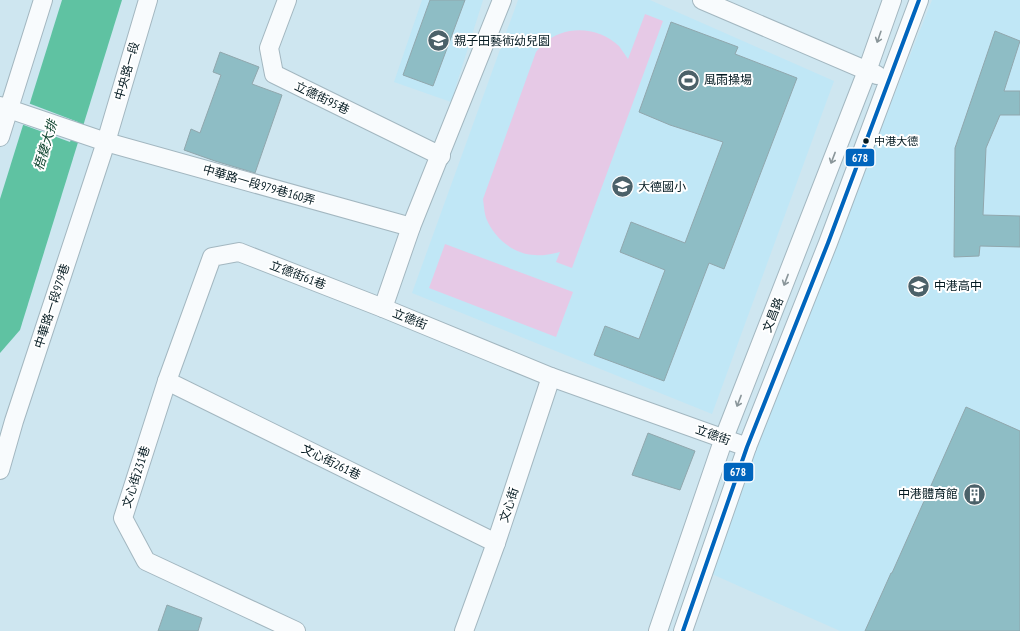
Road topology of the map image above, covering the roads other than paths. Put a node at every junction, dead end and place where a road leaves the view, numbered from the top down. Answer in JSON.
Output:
{"nodes":[{"id":1,"x":43,"y":0,"type":"edge"},
{"id":2,"x":148,"y":0,"type":"edge"},
{"id":3,"x":287,"y":0,"type":"edge"},
{"id":4,"x":502,"y":0,"type":"edge"},
{"id":5,"x":702,"y":0,"type":"edge"},
{"id":6,"x":892,"y":0,"type":"edge"},
{"id":7,"x":919,"y":0,"type":"edge"},
{"id":8,"x":867,"y":71,"type":"junction"},
{"id":9,"x":889,"y":80,"type":"junction"},
{"id":10,"x":4,"y":108,"type":"edge"},
{"id":11,"x":0,"y":137,"type":"edge"},
{"id":12,"x":106,"y":142,"type":"junction"},
{"id":13,"x":441,"y":156,"type":"junction"},
{"id":14,"x":412,"y":227,"type":"junction"},
{"id":15,"x":212,"y":257,"type":"joint"},
{"id":16,"x":383,"y":308,"type":"junction"},
{"id":17,"x":551,"y":377,"type":"junction"},
{"id":18,"x":167,"y":381,"type":"junction"},
{"id":19,"x":724,"y":438,"type":"junction"},
{"id":20,"x":747,"y":447,"type":"junction"},
{"id":21,"x":0,"y":470,"type":"edge"},
{"id":22,"x":496,"y":543,"type":"junction"},
{"id":23,"x":296,"y":631,"type":"edge"},
{"id":24,"x":464,"y":631,"type":"edge"},
{"id":25,"x":658,"y":631,"type":"edge"},
{"id":26,"x":684,"y":631,"type":"edge"}],
"edges":[{"from":1,"to":10,"type":"street"},
{"from":2,"to":12,"type":"street","name":"中央路一段"},
{"from":3,"to":13,"type":"street","name":"立德街95巷"},
{"from":4,"to":13,"type":"street","name":"立德街"},
{"from":5,"to":8,"type":"street"},
{"from":6,"to":8,"type":"street","name":"文昌路","one_way":true},
{"from":7,"to":9,"type":"street","name":"文昌路"},
{"from":8,"to":9,"type":"street"},
{"from":8,"to":19,"type":"street","name":"文昌路","one_way":true},
{"from":9,"to":20,"type":"street","name":"文昌路"},
{"from":10,"to":11,"type":"street"},
{"from":10,"to":12,"type":"street","name":"中華路一段979巷160弄"},
{"from":12,"to":14,"type":"street","name":"中華路一段979巷160弄"},
{"from":12,"to":21,"type":"street","name":"中華路一段979巷"},
{"from":13,"to":14,"type":"street","name":"立德街"},
{"from":14,"to":16,"type":"street","name":"立德街"},
{"from":15,"to":16,"type":"street","name":"立德街61巷"},
{"from":15,"to":18,"type":"street","name":"文心街231巷"},
{"from":16,"to":17,"type":"street","name":"立德街"},
{"from":17,"to":19,"type":"street","name":"立德街"},
{"from":17,"to":22,"type":"street","name":"文心街"},
{"from":18,"to":22,"type":"street","name":"文心街261巷"},
{"from":18,"to":23,"type":"street","name":"文心街231巷"},
{"from":19,"to":20,"type":"street","name":"立德街"},
{"from":19,"to":25,"type":"street","name":"文昌路"},
{"from":20,"to":26,"type":"street","name":"文昌路"},
{"from":22,"to":24,"type":"street","name":"文心街"}]}
